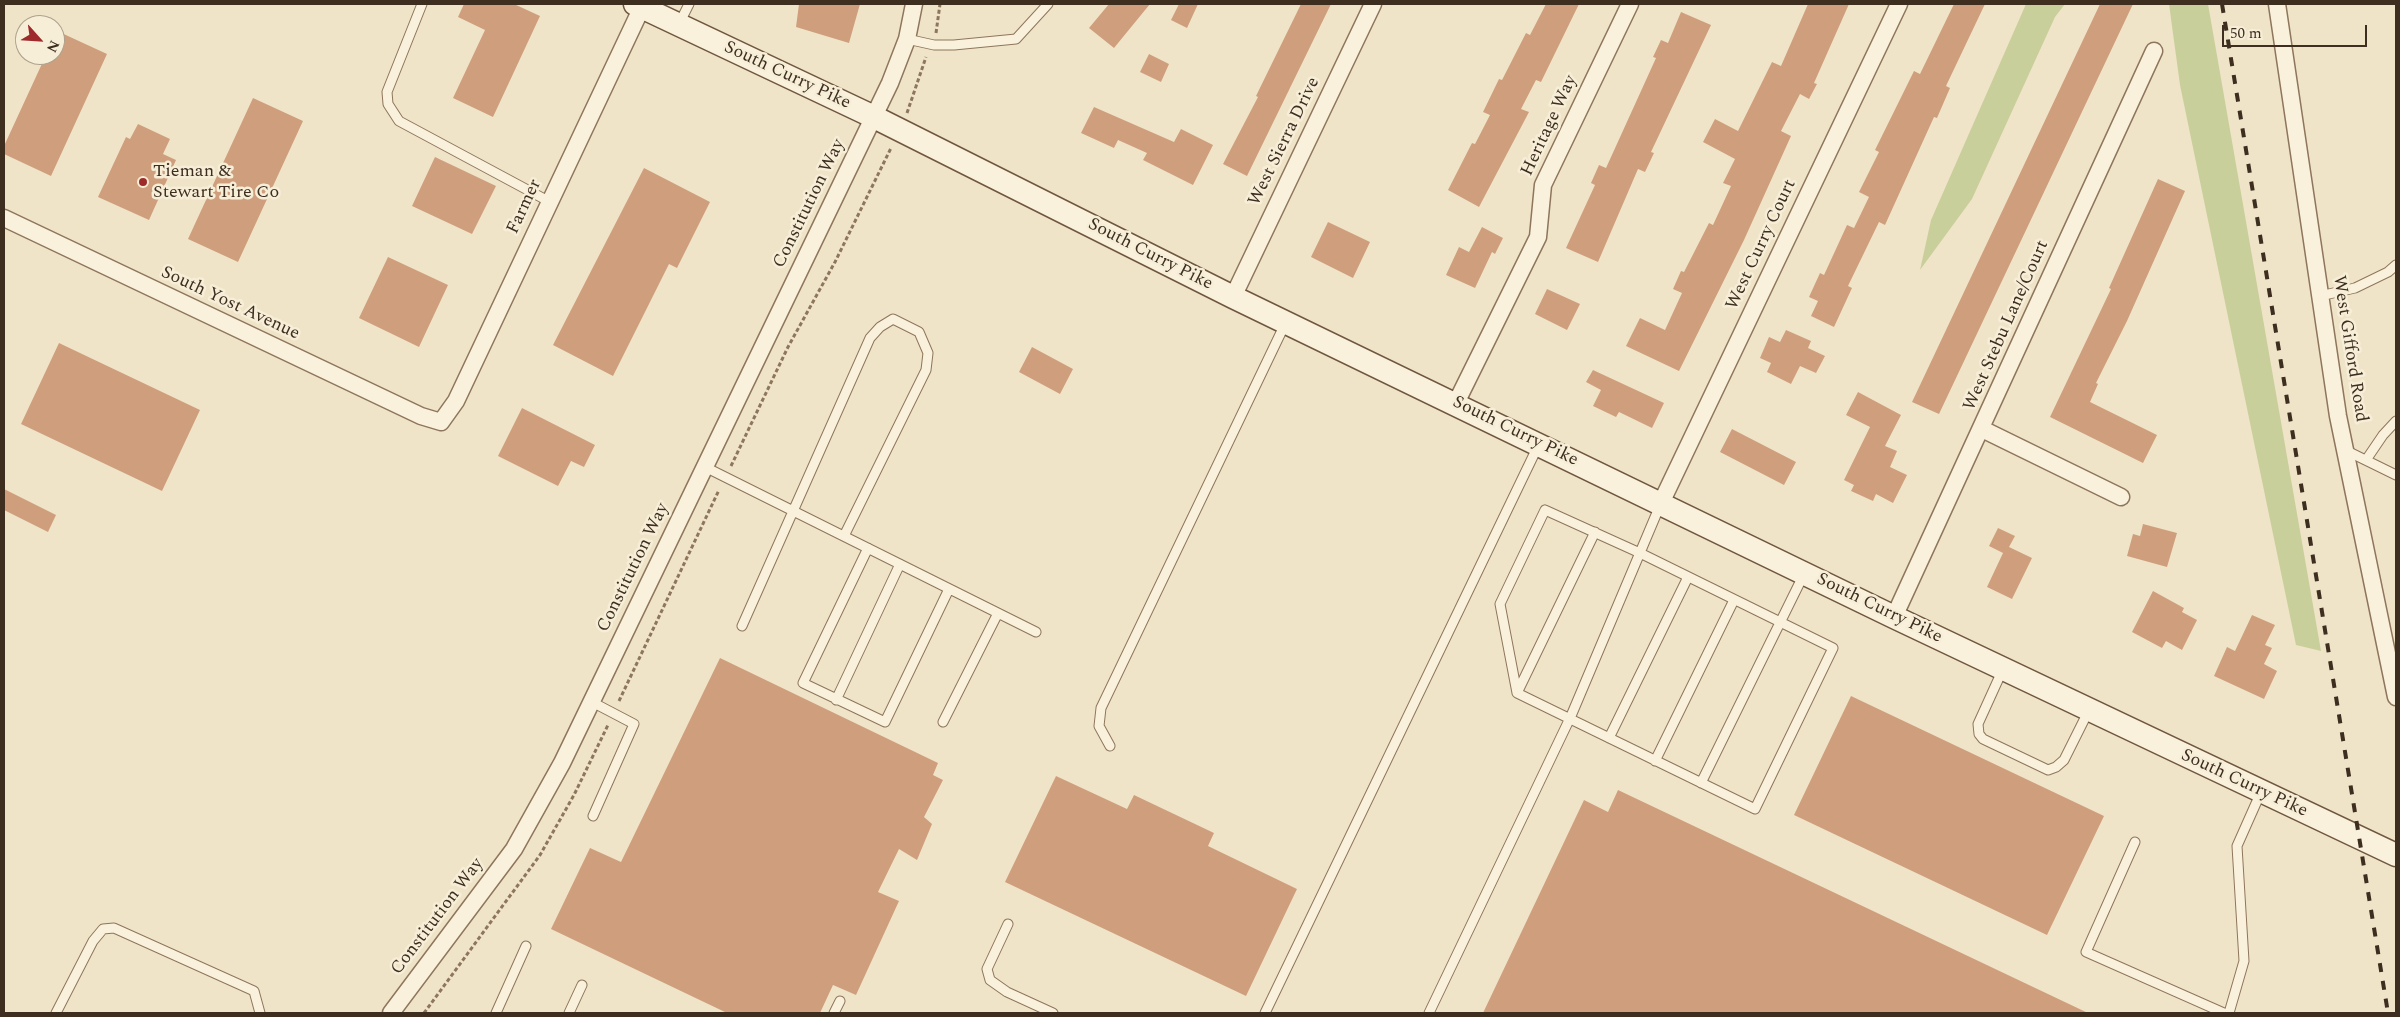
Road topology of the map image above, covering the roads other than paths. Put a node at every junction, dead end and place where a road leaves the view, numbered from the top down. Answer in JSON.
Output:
{"nodes":[{"id":1,"x":422,"y":4,"type":"edge"},
{"id":2,"x":689,"y":4,"type":"edge"},
{"id":3,"x":914,"y":4,"type":"edge"},
{"id":4,"x":1048,"y":4,"type":"edge"},
{"id":5,"x":1373,"y":4,"type":"edge"},
{"id":6,"x":1630,"y":4,"type":"edge"},
{"id":7,"x":1899,"y":4,"type":"edge"},
{"id":8,"x":2277,"y":4,"type":"edge"},
{"id":9,"x":638,"y":5,"type":"edge"},
{"id":10,"x":679,"y":25,"type":"junction"},
{"id":11,"x":906,"y":40,"type":"junction"},
{"id":12,"x":2154,"y":51,"type":"dead end"},
{"id":13,"x":874,"y":117,"type":"junction"},
{"id":14,"x":550,"y":202,"type":"junction"},
{"id":15,"x":4,"y":218,"type":"edge"},
{"id":16,"x":2396,"y":265,"type":"edge"},
{"id":17,"x":2320,"y":296,"type":"junction"},
{"id":18,"x":1233,"y":297,"type":"junction"},
{"id":19,"x":1286,"y":322,"type":"junction"},
{"id":20,"x":1456,"y":403,"type":"junction"},
{"id":21,"x":2396,"y":421,"type":"edge"},
{"id":22,"x":441,"y":422,"type":"joint"},
{"id":23,"x":1982,"y":429,"type":"junction"},
{"id":24,"x":1539,"y":444,"type":"junction"},
{"id":25,"x":2345,"y":450,"type":"junction"},
{"id":26,"x":2366,"y":460,"type":"junction"},
{"id":27,"x":705,"y":467,"type":"junction"},
{"id":28,"x":2396,"y":475,"type":"edge"},
{"id":29,"x":2121,"y":497,"type":"dead end"},
{"id":30,"x":1661,"y":503,"type":"junction"},
{"id":31,"x":793,"y":510,"type":"junction"},
{"id":32,"x":1595,"y":532,"type":"junction"},
{"id":33,"x":844,"y":536,"type":"junction"},
{"id":34,"x":868,"y":548,"type":"junction"},
{"id":35,"x":1640,"y":553,"type":"junction"},
{"id":36,"x":900,"y":564,"type":"junction"},
{"id":37,"x":1804,"y":573,"type":"junction"},
{"id":38,"x":1688,"y":577,"type":"junction"},
{"id":39,"x":949,"y":588,"type":"junction"},
{"id":40,"x":1734,"y":600,"type":"junction"},
{"id":41,"x":998,"y":613,"type":"junction"},
{"id":42,"x":1894,"y":617,"type":"junction"},
{"id":43,"x":1780,"y":622,"type":"junction"},
{"id":44,"x":742,"y":626,"type":"dead end"},
{"id":45,"x":1036,"y":632,"type":"dead end"},
{"id":46,"x":2003,"y":669,"type":"junction"},
{"id":47,"x":1518,"y":693,"type":"junction"},
{"id":48,"x":2396,"y":696,"type":"edge"},
{"id":49,"x":836,"y":700,"type":"junction"},
{"id":50,"x":592,"y":702,"type":"junction"},
{"id":51,"x":2089,"y":710,"type":"junction"},
{"id":52,"x":1570,"y":719,"type":"junction"},
{"id":53,"x":943,"y":722,"type":"dead end"},
{"id":54,"x":1609,"y":738,"type":"junction"},
{"id":55,"x":1110,"y":746,"type":"dead end"},
{"id":56,"x":1655,"y":761,"type":"junction"},
{"id":57,"x":1701,"y":783,"type":"junction"},
{"id":58,"x":2261,"y":792,"type":"junction"},
{"id":59,"x":593,"y":816,"type":"dead end"},
{"id":60,"x":2135,"y":842,"type":"dead end"},
{"id":61,"x":2395,"y":851,"type":"edge"},
{"id":62,"x":1008,"y":924,"type":"dead end"},
{"id":63,"x":526,"y":946,"type":"dead end"},
{"id":64,"x":582,"y":985,"type":"dead end"},
{"id":65,"x":840,"y":1002,"type":"dead end"},
{"id":66,"x":56,"y":1013,"type":"edge"},
{"id":67,"x":260,"y":1013,"type":"edge"},
{"id":68,"x":391,"y":1013,"type":"edge"},
{"id":69,"x":496,"y":1013,"type":"edge"},
{"id":70,"x":569,"y":1013,"type":"edge"},
{"id":71,"x":834,"y":1013,"type":"edge"},
{"id":72,"x":1053,"y":1013,"type":"edge"},
{"id":73,"x":1265,"y":1013,"type":"edge"},
{"id":74,"x":1429,"y":1013,"type":"edge"},
{"id":75,"x":2224,"y":1013,"type":"edge"},
{"id":76,"x":2229,"y":1013,"type":"edge"}],
"edges":[{"from":1,"to":14,"type":"lane"},
{"from":2,"to":10,"type":"lane"},
{"from":3,"to":11,"type":"street","name":"Constitution Way"},
{"from":4,"to":11,"type":"lane"},
{"from":5,"to":18,"type":"street","name":"West Sierra Drive"},
{"from":6,"to":20,"type":"street","name":"Heritage Way"},
{"from":7,"to":30,"type":"street","name":"West Curry Court"},
{"from":8,"to":17,"type":"street","name":"West Gifford Road"},
{"from":9,"to":10,"type":"main road","name":"South Curry Pike"},
{"from":9,"to":14,"type":"street","name":"Farmer"},
{"from":10,"to":13,"type":"main road","name":"South Curry Pike"},
{"from":11,"to":13,"type":"street","name":"Constitution Way"},
{"from":12,"to":23,"type":"street","name":"West Stebu Lane/Court"},
{"from":13,"to":18,"type":"main road","name":"South Curry Pike"},
{"from":13,"to":27,"type":"street","name":"Constitution Way"},
{"from":14,"to":22,"type":"street","name":"Farmer"},
{"from":15,"to":22,"type":"street","name":"South Yost Avenue"},
{"from":16,"to":17,"type":"lane"},
{"from":17,"to":25,"type":"street","name":"West Gifford Road"},
{"from":18,"to":19,"type":"main road","name":"South Curry Pike"},
{"from":19,"to":20,"type":"main road","name":"South Curry Pike"},
{"from":19,"to":55,"type":"lane"},
{"from":20,"to":24,"type":"main road","name":"South Curry Pike"},
{"from":21,"to":26,"type":"lane"},
{"from":23,"to":29,"type":"street"},
{"from":23,"to":42,"type":"street","name":"West Stebu Lane/Court"},
{"from":24,"to":30,"type":"main road","name":"South Curry Pike"},
{"from":24,"to":73,"type":"lane"},
{"from":25,"to":26,"type":"lane"},
{"from":25,"to":48,"type":"street","name":"West Gifford Road"},
{"from":26,"to":28,"type":"lane"},
{"from":27,"to":31,"type":"lane"},
{"from":27,"to":50,"type":"street","name":"Constitution Way"},
{"from":30,"to":35,"type":"lane"},
{"from":30,"to":37,"type":"main road","name":"South Curry Pike"},
{"from":31,"to":33,"type":"lane"},
{"from":31,"to":33,"type":"lane"},
{"from":31,"to":44,"type":"lane"},
{"from":32,"to":35,"type":"lane"},
{"from":32,"to":47,"type":"lane"},
{"from":32,"to":47,"type":"lane"},
{"from":33,"to":34,"type":"lane"},
{"from":34,"to":36,"type":"lane"},
{"from":34,"to":49,"type":"lane"},
{"from":35,"to":38,"type":"lane"},
{"from":35,"to":52,"type":"lane"},
{"from":36,"to":39,"type":"lane"},
{"from":36,"to":49,"type":"lane"},
{"from":37,"to":42,"type":"main road","name":"South Curry Pike"},
{"from":37,"to":43,"type":"lane"},
{"from":38,"to":40,"type":"lane"},
{"from":38,"to":54,"type":"lane"},
{"from":39,"to":41,"type":"lane"},
{"from":39,"to":49,"type":"lane"},
{"from":40,"to":43,"type":"lane"},
{"from":40,"to":56,"type":"lane"},
{"from":41,"to":45,"type":"lane"},
{"from":41,"to":53,"type":"lane"},
{"from":42,"to":46,"type":"main road","name":"South Curry Pike"},
{"from":43,"to":57,"type":"lane"},
{"from":43,"to":57,"type":"lane"},
{"from":46,"to":51,"type":"main road","name":"South Curry Pike"},
{"from":46,"to":51,"type":"lane"},
{"from":47,"to":52,"type":"lane"},
{"from":50,"to":59,"type":"lane"},
{"from":50,"to":68,"type":"street","name":"Constitution Way"},
{"from":51,"to":58,"type":"main road","name":"South Curry Pike"},
{"from":52,"to":54,"type":"lane"},
{"from":52,"to":74,"type":"lane"},
{"from":54,"to":56,"type":"lane"},
{"from":56,"to":57,"type":"lane"},
{"from":58,"to":61,"type":"main road","name":"South Curry Pike"},
{"from":58,"to":76,"type":"lane"},
{"from":60,"to":75,"type":"lane"},
{"from":62,"to":72,"type":"lane"},
{"from":63,"to":69,"type":"lane"},
{"from":64,"to":70,"type":"lane"},
{"from":65,"to":71,"type":"lane"},
{"from":66,"to":67,"type":"lane"}]}
